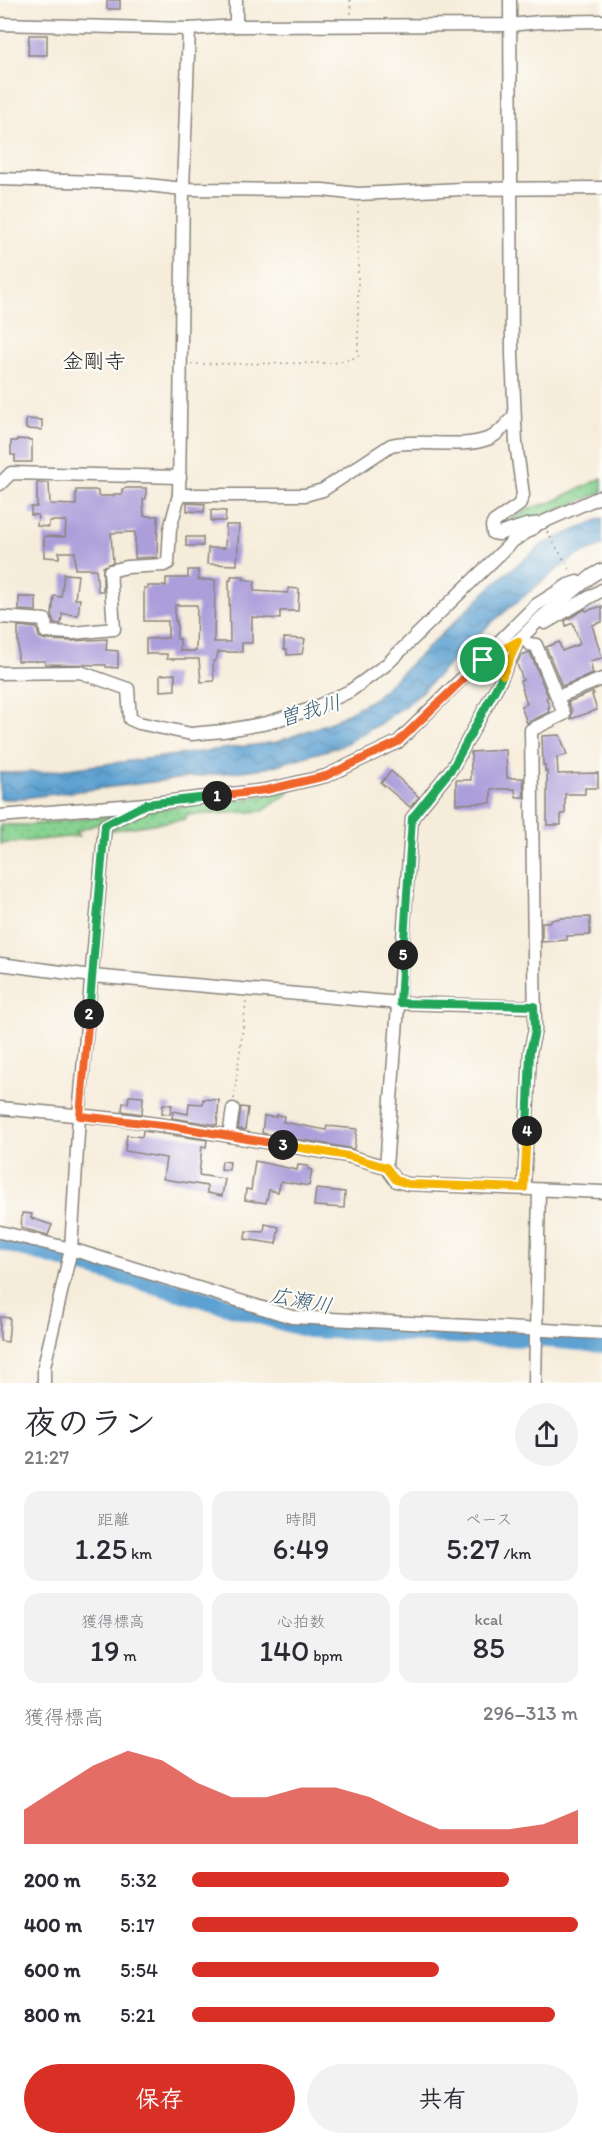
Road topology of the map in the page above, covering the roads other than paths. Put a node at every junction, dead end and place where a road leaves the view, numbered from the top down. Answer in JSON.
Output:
{"nodes":[{"id":1,"x":236,"y":0,"type":"edge"},
{"id":2,"x":510,"y":0,"type":"edge"},
{"id":3,"x":602,"y":21,"type":"edge"},
{"id":4,"x":0,"y":24,"type":"edge"},
{"id":5,"x":509,"y":25,"type":"junction"},
{"id":6,"x":236,"y":26,"type":"junction"},
{"id":7,"x":189,"y":29,"type":"junction"},
{"id":8,"x":0,"y":179,"type":"edge"},
{"id":9,"x":602,"y":188,"type":"edge"},
{"id":10,"x":183,"y":189,"type":"junction"},
{"id":11,"x":511,"y":189,"type":"junction"},
{"id":12,"x":514,"y":416,"type":"junction"},
{"id":13,"x":180,"y":477,"type":"junction"},
{"id":14,"x":0,"y":484,"type":"edge"},
{"id":15,"x":180,"y":495,"type":"junction"},
{"id":16,"x":602,"y":496,"type":"edge"},
{"id":17,"x":543,"y":526,"type":"junction"},
{"id":18,"x":602,"y":570,"type":"edge"},
{"id":19,"x":581,"y":578,"type":"junction"},
{"id":20,"x":602,"y":590,"type":"edge"},
{"id":21,"x":0,"y":617,"type":"edge"},
{"id":22,"x":523,"y":643,"type":"junction"},
{"id":23,"x":483,"y":660,"type":"junction"},
{"id":24,"x":0,"y":673,"type":"edge"},
{"id":25,"x":602,"y":679,"type":"edge"},
{"id":26,"x":557,"y":697,"type":"junction"},
{"id":27,"x":146,"y":804,"type":"junction"},
{"id":28,"x":0,"y":816,"type":"edge"},
{"id":29,"x":0,"y":964,"type":"edge"},
{"id":30,"x":92,"y":976,"type":"junction"},
{"id":31,"x":400,"y":1003,"type":"junction"},
{"id":32,"x":534,"y":1006,"type":"junction"},
{"id":33,"x":0,"y":1108,"type":"edge"},
{"id":34,"x":233,"y":1108,"type":"road end"},
{"id":35,"x":80,"y":1116,"type":"junction"},
{"id":36,"x":229,"y":1136,"type":"junction"},
{"id":37,"x":386,"y":1167,"type":"junction"},
{"id":38,"x":524,"y":1188,"type":"junction"},
{"id":39,"x":539,"y":1190,"type":"junction"},
{"id":40,"x":602,"y":1192,"type":"edge"},
{"id":41,"x":0,"y":1232,"type":"edge"},
{"id":42,"x":70,"y":1251,"type":"junction"},
{"id":43,"x":536,"y":1330,"type":"junction"},
{"id":44,"x":602,"y":1333,"type":"edge"},
{"id":45,"x":44,"y":1383,"type":"edge"},
{"id":46,"x":535,"y":1383,"type":"edge"}],
"edges":[{"from":1,"to":6,"type":"street"},
{"from":2,"to":5,"type":"street"},
{"from":3,"to":5,"type":"street"},
{"from":4,"to":7,"type":"street"},
{"from":5,"to":6,"type":"street"},
{"from":5,"to":11,"type":"street"},
{"from":6,"to":7,"type":"street"},
{"from":7,"to":10,"type":"street"},
{"from":8,"to":10,"type":"street"},
{"from":9,"to":11,"type":"street"},
{"from":10,"to":11,"type":"street"},
{"from":10,"to":13,"type":"street"},
{"from":11,"to":12,"type":"street"},
{"from":12,"to":15,"type":"street"},
{"from":12,"to":17,"type":"street"},
{"from":13,"to":14,"type":"street"},
{"from":13,"to":15,"type":"street"},
{"from":15,"to":21,"type":"street"},
{"from":16,"to":17,"type":"street"},
{"from":17,"to":24,"type":"street"},
{"from":18,"to":19,"type":"street"},
{"from":19,"to":22,"type":"street"},
{"from":19,"to":23,"type":"street"},
{"from":20,"to":22,"type":"street"},
{"from":22,"to":23,"type":"street"},
{"from":22,"to":26,"type":"street"},
{"from":22,"to":31,"type":"street"},
{"from":23,"to":27,"type":"street"},
{"from":25,"to":26,"type":"street"},
{"from":26,"to":32,"type":"street"},
{"from":27,"to":28,"type":"street"},
{"from":27,"to":30,"type":"street"},
{"from":29,"to":30,"type":"street"},
{"from":30,"to":31,"type":"street"},
{"from":30,"to":35,"type":"street"},
{"from":31,"to":32,"type":"street"},
{"from":31,"to":37,"type":"street"},
{"from":32,"to":38,"type":"street"},
{"from":33,"to":35,"type":"street"},
{"from":34,"to":36,"type":"street"},
{"from":35,"to":36,"type":"street"},
{"from":35,"to":42,"type":"street"},
{"from":36,"to":37,"type":"street"},
{"from":37,"to":38,"type":"street"},
{"from":38,"to":39,"type":"street"},
{"from":39,"to":40,"type":"street"},
{"from":39,"to":43,"type":"street"},
{"from":41,"to":42,"type":"street"},
{"from":42,"to":43,"type":"street"},
{"from":42,"to":45,"type":"street"},
{"from":43,"to":44,"type":"street"},
{"from":43,"to":46,"type":"street"}]}
